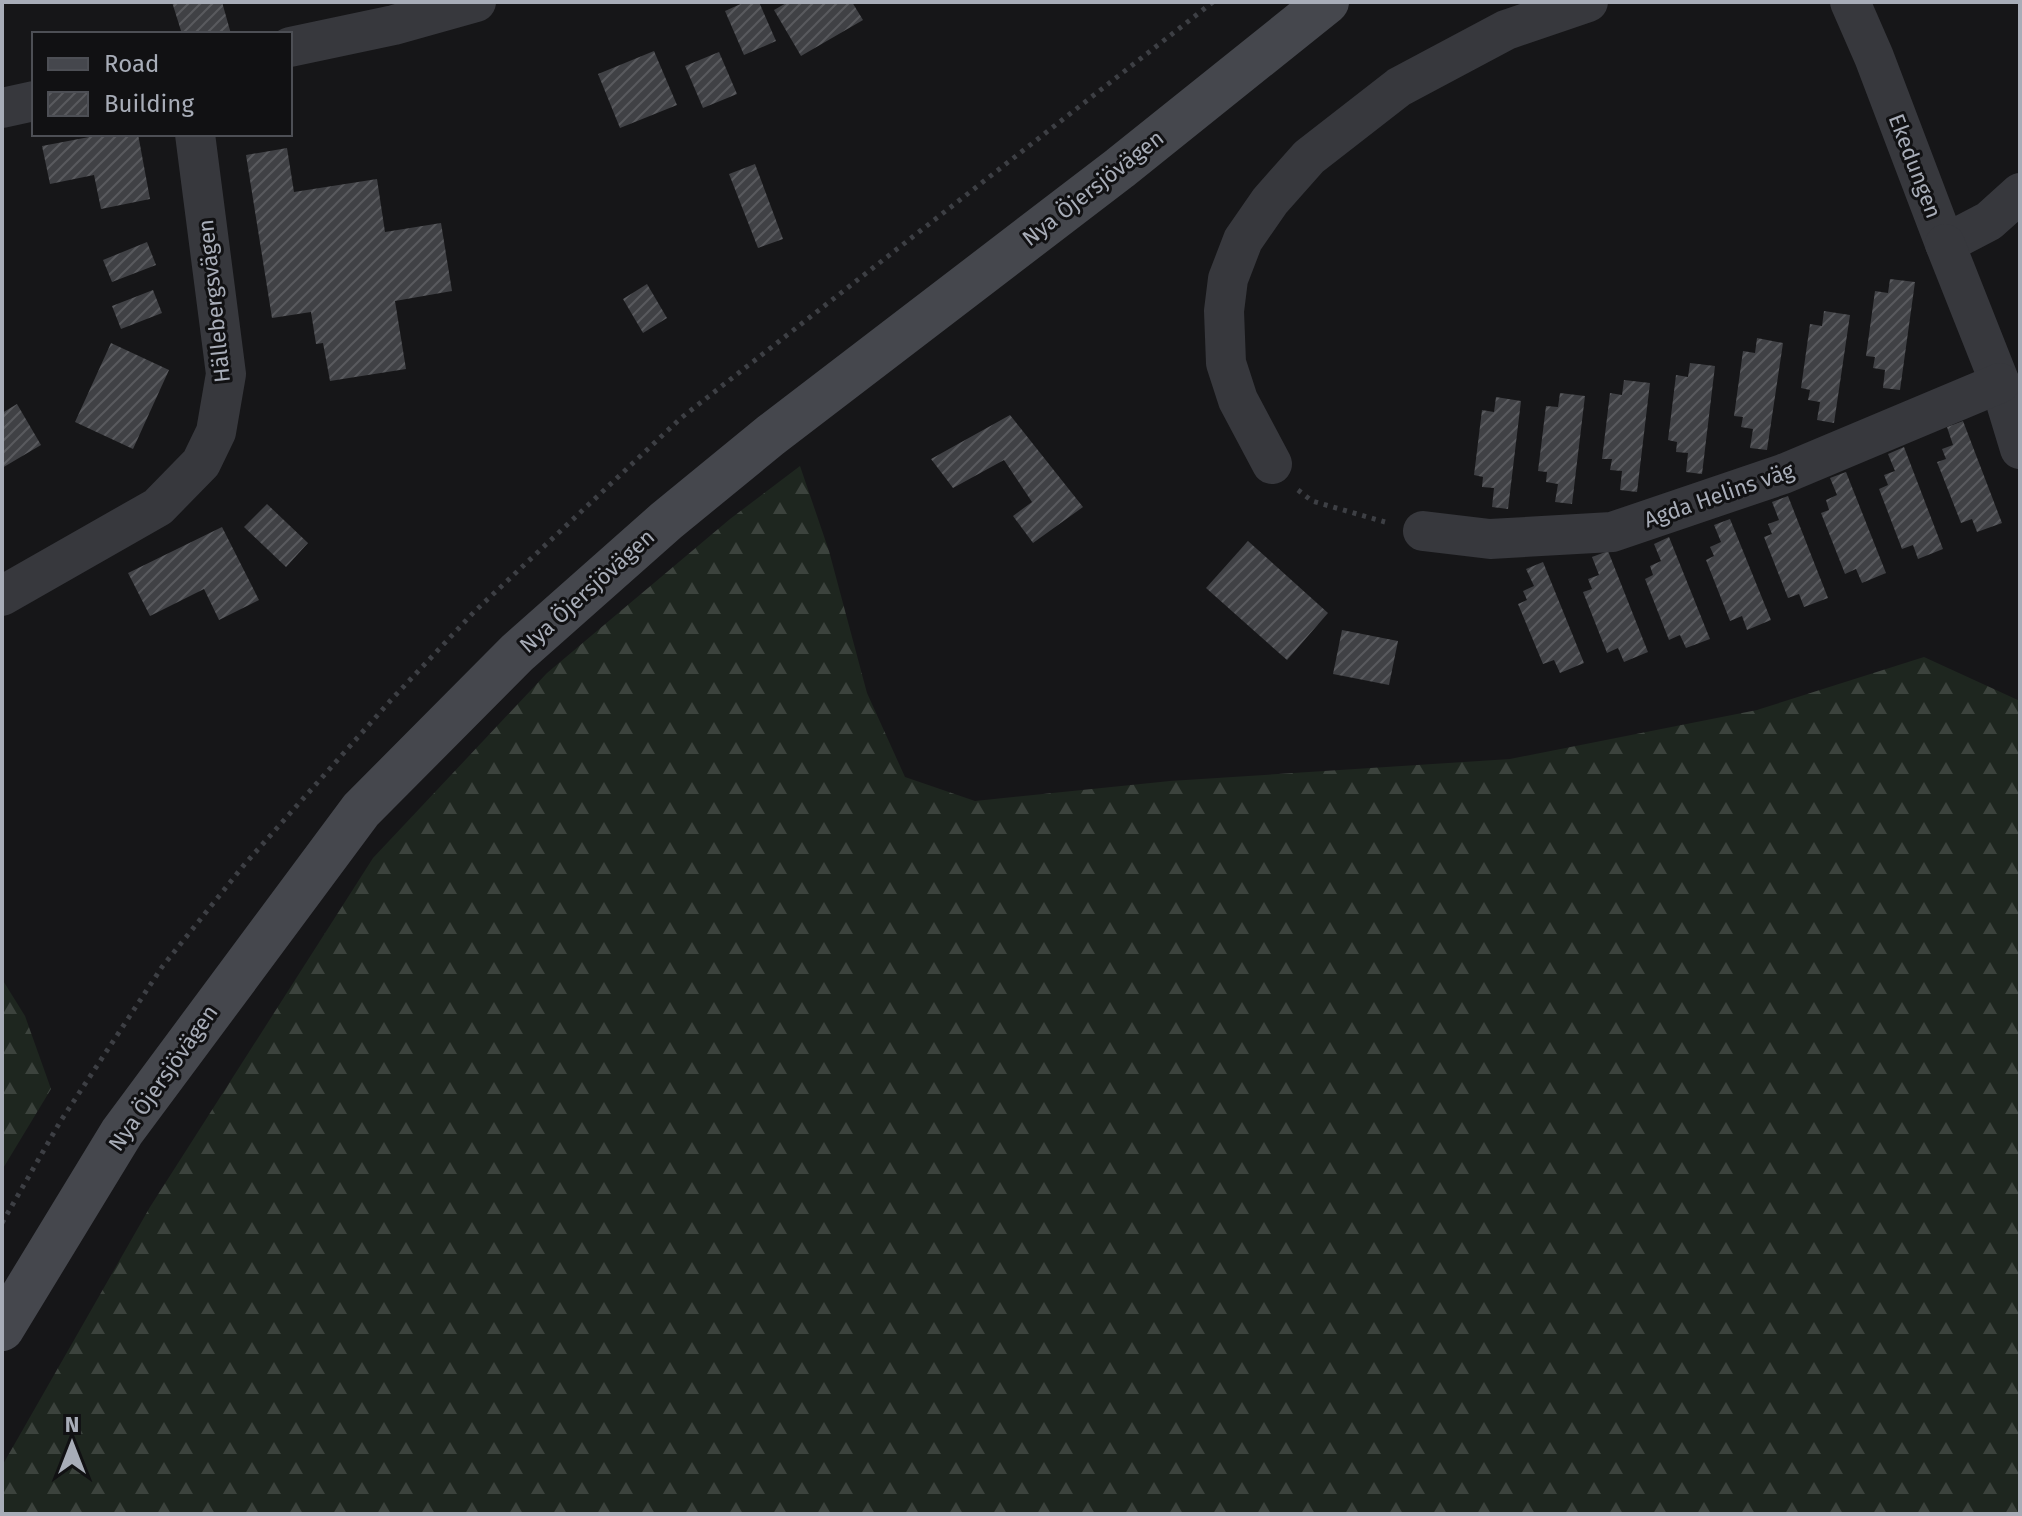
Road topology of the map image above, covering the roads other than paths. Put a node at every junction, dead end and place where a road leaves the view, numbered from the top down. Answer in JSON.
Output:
{"nodes":[{"id":1,"x":476,"y":2,"type":"edge"},
{"id":2,"x":1327,"y":2,"type":"edge"},
{"id":3,"x":1588,"y":2,"type":"edge"},
{"id":4,"x":1850,"y":2,"type":"edge"},
{"id":5,"x":292,"y":47,"type":"edge"},
{"id":6,"x":32,"y":101,"type":"edge"},
{"id":7,"x":2,"y":108,"type":"edge"},
{"id":8,"x":195,"y":136,"type":"edge"},
{"id":9,"x":2020,"y":193,"type":"edge"},
{"id":10,"x":1945,"y":244,"type":"junction"},
{"id":11,"x":2000,"y":383,"type":"junction"},
{"id":12,"x":2020,"y":449,"type":"edge"},
{"id":13,"x":1272,"y":464,"type":"road end"},
{"id":14,"x":1423,"y":531,"type":"road end"},
{"id":15,"x":2,"y":596,"type":"edge"},
{"id":16,"x":2,"y":1329,"type":"edge"}],
"edges":[{"from":1,"to":5,"type":"street"},
{"from":2,"to":16,"type":"street","name":"Nya Öjersjövägen"},
{"from":3,"to":13,"type":"street"},
{"from":4,"to":10,"type":"street","name":"Ekedungen"},
{"from":6,"to":7,"type":"street"},
{"from":8,"to":15,"type":"street","name":"Hällebergsvägen"},
{"from":9,"to":10,"type":"street","name":"Ekedungen"},
{"from":10,"to":11,"type":"street"},
{"from":11,"to":12,"type":"street"},
{"from":11,"to":14,"type":"street","name":"Agda Helins väg"}]}
